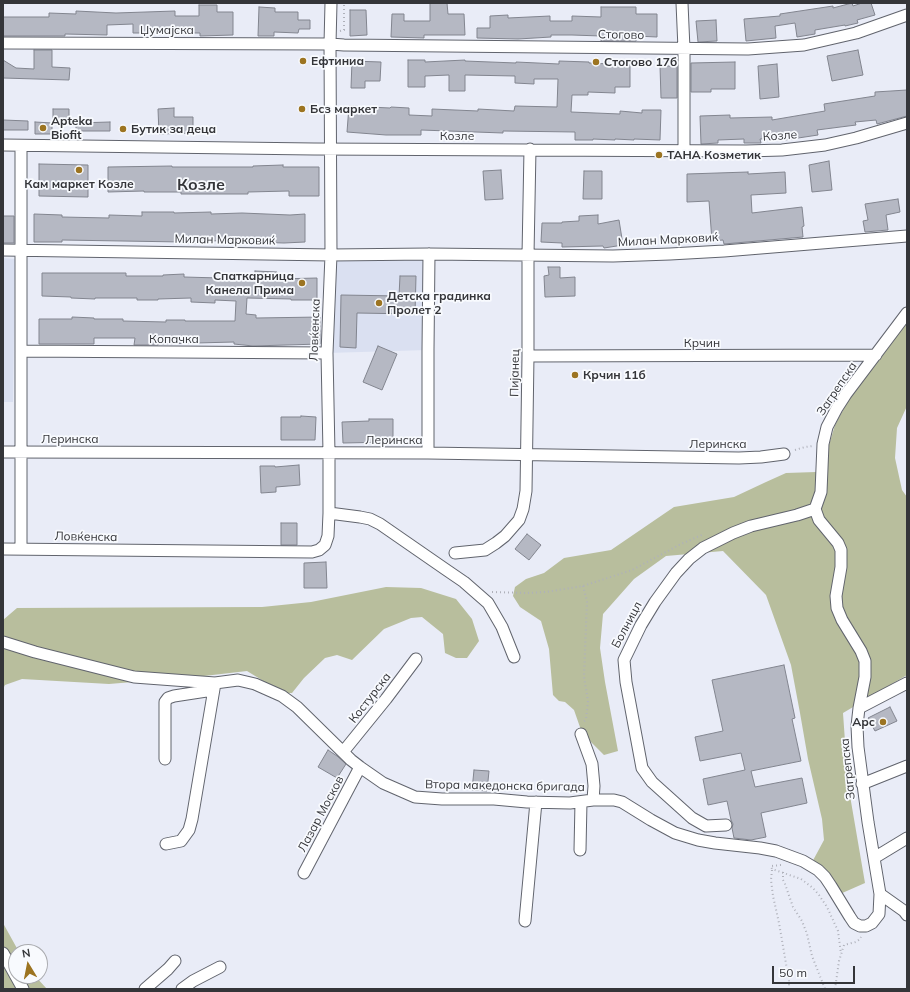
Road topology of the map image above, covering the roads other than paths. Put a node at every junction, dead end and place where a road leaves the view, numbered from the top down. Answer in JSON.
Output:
{"nodes":[{"id":1,"x":332,"y":3,"type":"edge"},
{"id":2,"x":682,"y":3,"type":"edge"},
{"id":3,"x":907,"y":15,"type":"edge"},
{"id":4,"x":3,"y":43,"type":"edge"},
{"id":5,"x":330,"y":44,"type":"junction"},
{"id":6,"x":684,"y":49,"type":"junction"},
{"id":7,"x":907,"y":123,"type":"edge"},
{"id":8,"x":3,"y":145,"type":"edge"},
{"id":9,"x":21,"y":146,"type":"junction"},
{"id":10,"x":330,"y":148,"type":"junction"},
{"id":11,"x":530,"y":149,"type":"junction"},
{"id":12,"x":684,"y":150,"type":"junction"},
{"id":13,"x":907,"y":236,"type":"edge"},
{"id":14,"x":3,"y":250,"type":"edge"},
{"id":15,"x":21,"y":251,"type":"junction"},
{"id":16,"x":429,"y":254,"type":"junction"},
{"id":17,"x":331,"y":255,"type":"junction"},
{"id":18,"x":528,"y":255,"type":"junction"},
{"id":19,"x":907,"y":313,"type":"edge"},
{"id":20,"x":21,"y":351,"type":"junction"},
{"id":21,"x":327,"y":353,"type":"junction"},
{"id":22,"x":876,"y":355,"type":"junction"},
{"id":23,"x":528,"y":356,"type":"junction"},
{"id":24,"x":3,"y":452,"type":"edge"},
{"id":25,"x":21,"y":452,"type":"junction"},
{"id":26,"x":329,"y":453,"type":"junction"},
{"id":27,"x":428,"y":453,"type":"junction"},
{"id":28,"x":784,"y":454,"type":"road end"},
{"id":29,"x":527,"y":455,"type":"junction"},
{"id":30,"x":815,"y":509,"type":"junction"},
{"id":31,"x":329,"y":513,"type":"junction"},
{"id":32,"x":3,"y":549,"type":"edge"},
{"id":33,"x":21,"y":549,"type":"junction"},
{"id":34,"x":455,"y":553,"type":"dead end"},
{"id":35,"x":3,"y":642,"type":"edge"},
{"id":36,"x":514,"y":657,"type":"dead end"},
{"id":37,"x":416,"y":659,"type":"dead end"},
{"id":38,"x":907,"y":683,"type":"edge"},
{"id":39,"x":214,"y":686,"type":"junction"},
{"id":40,"x":859,"y":708,"type":"junction"},
{"id":41,"x":581,"y":734,"type":"road end"},
{"id":42,"x":343,"y":752,"type":"junction"},
{"id":43,"x":165,"y":759,"type":"dead end"},
{"id":44,"x":907,"y":766,"type":"edge"},
{"id":45,"x":360,"y":768,"type":"junction"},
{"id":46,"x":862,"y":784,"type":"junction"},
{"id":47,"x":593,"y":800,"type":"junction"},
{"id":48,"x":536,"y":802,"type":"junction"},
{"id":49,"x":581,"y":802,"type":"junction"},
{"id":50,"x":726,"y":825,"type":"dead end"},
{"id":51,"x":907,"y":838,"type":"edge"},
{"id":52,"x":166,"y":844,"type":"dead end"},
{"id":53,"x":580,"y":850,"type":"dead end"},
{"id":54,"x":874,"y":858,"type":"junction"},
{"id":55,"x":304,"y":873,"type":"dead end"},
{"id":56,"x":880,"y":894,"type":"junction"},
{"id":57,"x":906,"y":912,"type":"edge"},
{"id":58,"x":525,"y":921,"type":"dead end"},
{"id":59,"x":3,"y":953,"type":"edge"},
{"id":60,"x":175,"y":961,"type":"dead end"},
{"id":61,"x":220,"y":967,"type":"dead end"},
{"id":62,"x":23,"y":989,"type":"edge"},
{"id":63,"x":145,"y":989,"type":"edge"},
{"id":64,"x":182,"y":989,"type":"edge"}],
"edges":[{"from":1,"to":5,"type":"street","name":"Ловќенска"},
{"from":2,"to":6,"type":"street"},
{"from":3,"to":6,"type":"street","name":"Стогово"},
{"from":4,"to":5,"type":"street","name":"Џумајска"},
{"from":5,"to":6,"type":"street","name":"Стогово"},
{"from":5,"to":10,"type":"street","name":"Ловќенска"},
{"from":6,"to":12,"type":"street"},
{"from":7,"to":12,"type":"street","name":"Козле"},
{"from":8,"to":9,"type":"street","name":"Козле"},
{"from":9,"to":10,"type":"street","name":"Козле"},
{"from":9,"to":15,"type":"street"},
{"from":10,"to":11,"type":"street","name":"Козле"},
{"from":10,"to":17,"type":"street","name":"Ловќенска"},
{"from":11,"to":12,"type":"street","name":"Козле"},
{"from":11,"to":18,"type":"street","name":"Пијанец"},
{"from":13,"to":18,"type":"street","name":"Милан Марковиќ"},
{"from":14,"to":15,"type":"street","name":"Милан Марковиќ"},
{"from":15,"to":17,"type":"street","name":"Милан Марковиќ"},
{"from":15,"to":20,"type":"street"},
{"from":16,"to":17,"type":"street","name":"Милан Марковиќ"},
{"from":16,"to":18,"type":"street","name":"Милан Марковиќ"},
{"from":16,"to":27,"type":"street"},
{"from":17,"to":21,"type":"street","name":"Ловќенска"},
{"from":18,"to":23,"type":"street","name":"Пијанец"},
{"from":19,"to":22,"type":"street","name":"Загрепска"},
{"from":20,"to":21,"type":"street","name":"Копачка"},
{"from":20,"to":25,"type":"street"},
{"from":21,"to":26,"type":"street","name":"Ловќенска"},
{"from":22,"to":23,"type":"street","name":"Крчин"},
{"from":22,"to":30,"type":"street","name":"Загрепска"},
{"from":23,"to":29,"type":"street","name":"Пијанец"},
{"from":24,"to":25,"type":"street","name":"Леринска"},
{"from":25,"to":26,"type":"street","name":"Леринска"},
{"from":25,"to":33,"type":"street"},
{"from":26,"to":27,"type":"street","name":"Леринска"},
{"from":26,"to":31,"type":"street","name":"Ловќенска"},
{"from":27,"to":29,"type":"street","name":"Леринска"},
{"from":28,"to":29,"type":"street","name":"Леринска"},
{"from":29,"to":34,"type":"street","name":"Пијанец"},
{"from":30,"to":40,"type":"street","name":"Загрепска"},
{"from":30,"to":50,"type":"street","name":"Болницл"},
{"from":31,"to":33,"type":"street","name":"Ловќенска"},
{"from":31,"to":36,"type":"street"},
{"from":32,"to":33,"type":"street","name":"Ловќенска"},
{"from":35,"to":39,"type":"street","name":"Втора македонска бригада"},
{"from":37,"to":42,"type":"street","name":"Костурска"},
{"from":38,"to":40,"type":"street"},
{"from":39,"to":42,"type":"street","name":"Втора македонска бригада"},
{"from":39,"to":43,"type":"street"},
{"from":39,"to":52,"type":"street"},
{"from":40,"to":46,"type":"street","name":"Загрепска"},
{"from":41,"to":47,"type":"street","name":"Втора македонска бригада"},
{"from":42,"to":45,"type":"street","name":"Втора македонска бригада"},
{"from":44,"to":46,"type":"street"},
{"from":45,"to":48,"type":"street","name":"Втора македонска бригада"},
{"from":45,"to":55,"type":"street","name":"Лазар Москов"},
{"from":46,"to":54,"type":"street","name":"Загрепска"},
{"from":47,"to":49,"type":"street","name":"Втора македонска бригада"},
{"from":47,"to":56,"type":"street","name":"Втора македонска бригада"},
{"from":48,"to":49,"type":"street","name":"Втора македонска бригада"},
{"from":48,"to":58,"type":"street"},
{"from":49,"to":53,"type":"street"},
{"from":51,"to":54,"type":"street"},
{"from":54,"to":56,"type":"street","name":"Загрепска"},
{"from":56,"to":57,"type":"street"},
{"from":59,"to":62,"type":"street"},
{"from":60,"to":63,"type":"street"},
{"from":61,"to":64,"type":"street"}]}
